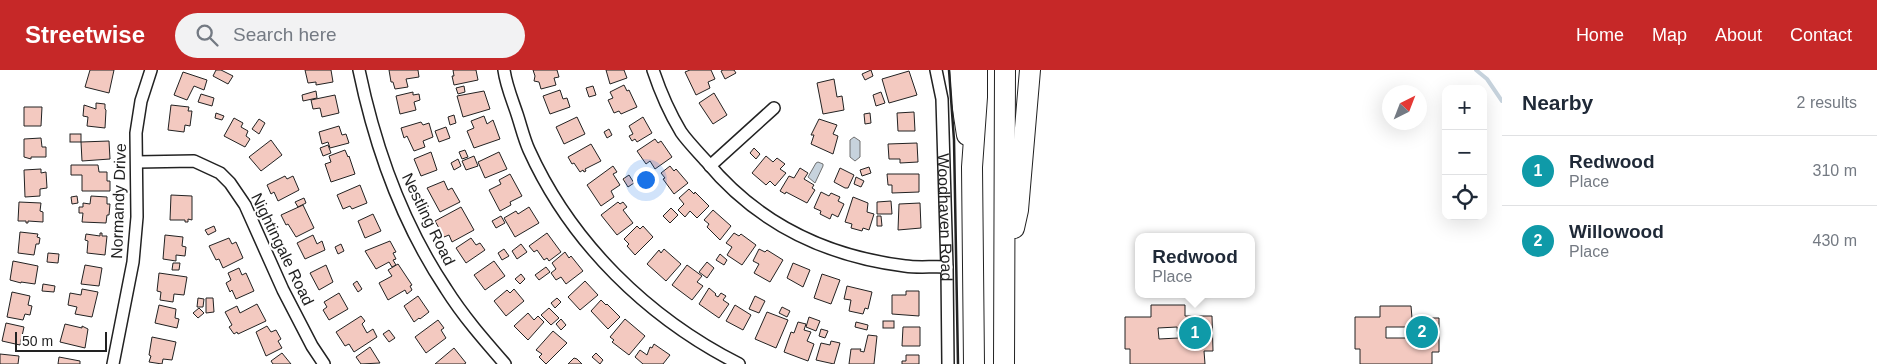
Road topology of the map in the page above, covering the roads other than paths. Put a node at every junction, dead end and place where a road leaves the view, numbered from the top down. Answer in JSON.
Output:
{"nodes":[{"id":1,"x":151,"y":70,"type":"edge"},
{"id":2,"x":359,"y":70,"type":"edge"},
{"id":3,"x":504,"y":70,"type":"edge"},
{"id":4,"x":653,"y":70,"type":"edge"},
{"id":5,"x":936,"y":70,"type":"edge"},
{"id":6,"x":960,"y":70,"type":"edge"},
{"id":7,"x":978,"y":70,"type":"edge"},
{"id":8,"x":1005,"y":70,"type":"edge"},
{"id":9,"x":1030,"y":70,"type":"edge"},
{"id":10,"x":774,"y":108,"type":"dead end"},
{"id":11,"x":137,"y":162,"type":"junction"},
{"id":12,"x":710,"y":166,"type":"junction"},
{"id":13,"x":972,"y":167,"type":"junction"},
{"id":14,"x":947,"y":266,"type":"junction"},
{"id":15,"x":1004,"y":284,"type":"junction"},
{"id":16,"x":113,"y":364,"type":"edge"},
{"id":17,"x":324,"y":364,"type":"edge"},
{"id":18,"x":505,"y":364,"type":"edge"},
{"id":19,"x":739,"y":364,"type":"edge"},
{"id":20,"x":948,"y":364,"type":"edge"},
{"id":21,"x":974,"y":364,"type":"edge"},
{"id":22,"x":1004,"y":364,"type":"edge"}],
"edges":[{"from":1,"to":11,"type":"street","name":"Normandy Drive"},
{"from":2,"to":18,"type":"street","name":"Nestling Road"},
{"from":3,"to":19,"type":"street"},
{"from":4,"to":12,"type":"street"},
{"from":5,"to":14,"type":"street","name":"Woodhaven Road"},
{"from":6,"to":13,"type":"highway"},
{"from":7,"to":13,"type":"highway","name":"Woodhaven Road"},
{"from":8,"to":15,"type":"highway"},
{"from":9,"to":15,"type":"highway"},
{"from":10,"to":12,"type":"street"},
{"from":11,"to":16,"type":"street","name":"Normandy Drive"},
{"from":11,"to":17,"type":"street","name":"Nightingale Road"},
{"from":12,"to":14,"type":"street"},
{"from":13,"to":21,"type":"highway","name":"Woodhaven Road"},
{"from":14,"to":20,"type":"street","name":"Woodhaven Road"},
{"from":15,"to":22,"type":"highway"}]}
